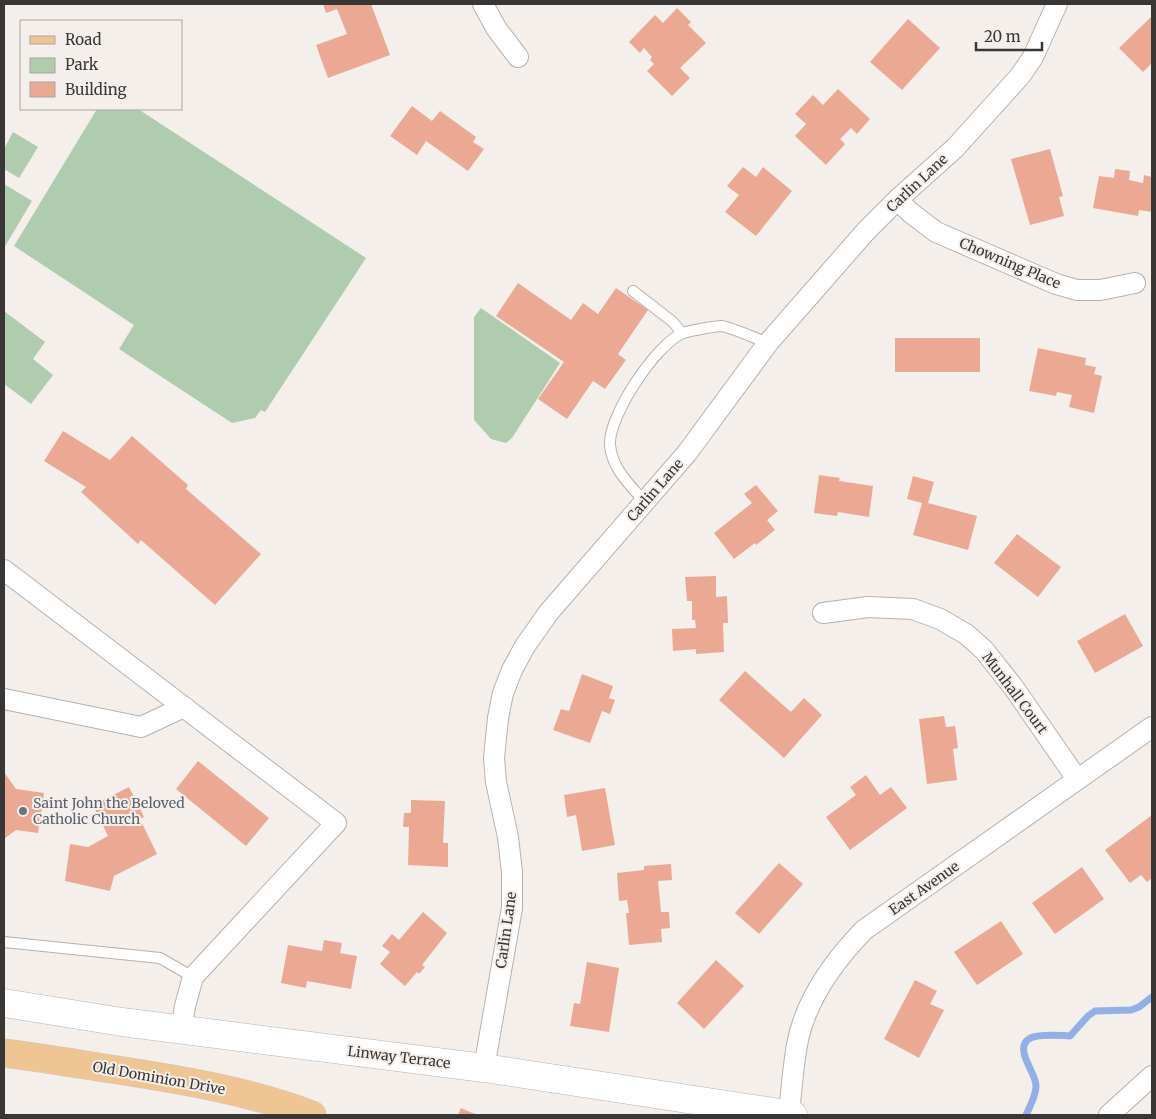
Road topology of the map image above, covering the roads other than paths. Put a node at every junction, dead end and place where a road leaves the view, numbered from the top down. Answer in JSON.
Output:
{"nodes":[{"id":1,"x":483,"y":4,"type":"edge"},
{"id":2,"x":1057,"y":4,"type":"edge"},
{"id":3,"x":518,"y":57,"type":"dead end"},
{"id":4,"x":897,"y":200,"type":"junction"},
{"id":5,"x":1135,"y":283,"type":"dead end"},
{"id":6,"x":633,"y":291,"type":"dead end"},
{"id":7,"x":682,"y":333,"type":"junction"},
{"id":8,"x":768,"y":343,"type":"junction"},
{"id":9,"x":645,"y":502,"type":"junction"},
{"id":10,"x":4,"y":570,"type":"edge"},
{"id":11,"x":823,"y":613,"type":"dead end"},
{"id":12,"x":4,"y":699,"type":"edge"},
{"id":13,"x":184,"y":707,"type":"junction"},
{"id":14,"x":1152,"y":726,"type":"edge"},
{"id":15,"x":1077,"y":779,"type":"junction"},
{"id":16,"x":4,"y":942,"type":"edge"},
{"id":17,"x":194,"y":977,"type":"junction"},
{"id":18,"x":4,"y":1003,"type":"edge"},
{"id":19,"x":181,"y":1030,"type":"junction"},
{"id":20,"x":4,"y":1053,"type":"edge"},
{"id":21,"x":484,"y":1068,"type":"junction"},
{"id":22,"x":1152,"y":1076,"type":"edge"},
{"id":23,"x":732,"y":1111,"type":"edge"},
{"id":24,"x":312,"y":1115,"type":"edge"},
{"id":25,"x":791,"y":1115,"type":"edge"},
{"id":26,"x":1109,"y":1115,"type":"edge"}],
"edges":[{"from":1,"to":3,"type":"street"},
{"from":2,"to":4,"type":"street","name":"Carlin Lane"},
{"from":4,"to":5,"type":"street","name":"Chowning Place"},
{"from":4,"to":8,"type":"street","name":"Carlin Lane"},
{"from":6,"to":7,"type":"lane"},
{"from":7,"to":8,"type":"lane"},
{"from":7,"to":9,"type":"lane"},
{"from":8,"to":9,"type":"street","name":"Carlin Lane"},
{"from":9,"to":21,"type":"street","name":"Carlin Lane"},
{"from":10,"to":13,"type":"street"},
{"from":11,"to":15,"type":"street","name":"Munhall Court"},
{"from":12,"to":13,"type":"street"},
{"from":13,"to":17,"type":"street"},
{"from":14,"to":15,"type":"street","name":"East Avenue"},
{"from":15,"to":25,"type":"street","name":"East Avenue"},
{"from":16,"to":17,"type":"lane"},
{"from":17,"to":19,"type":"street"},
{"from":18,"to":19,"type":"street","name":"Linway Terrace"},
{"from":19,"to":21,"type":"street","name":"Linway Terrace"},
{"from":20,"to":24,"type":"main road","name":"Old Dominion Drive"},
{"from":21,"to":23,"type":"street","name":"Linway Terrace"},
{"from":22,"to":26,"type":"street"},
{"from":23,"to":25,"type":"street","name":"Linway Terrace"}]}
